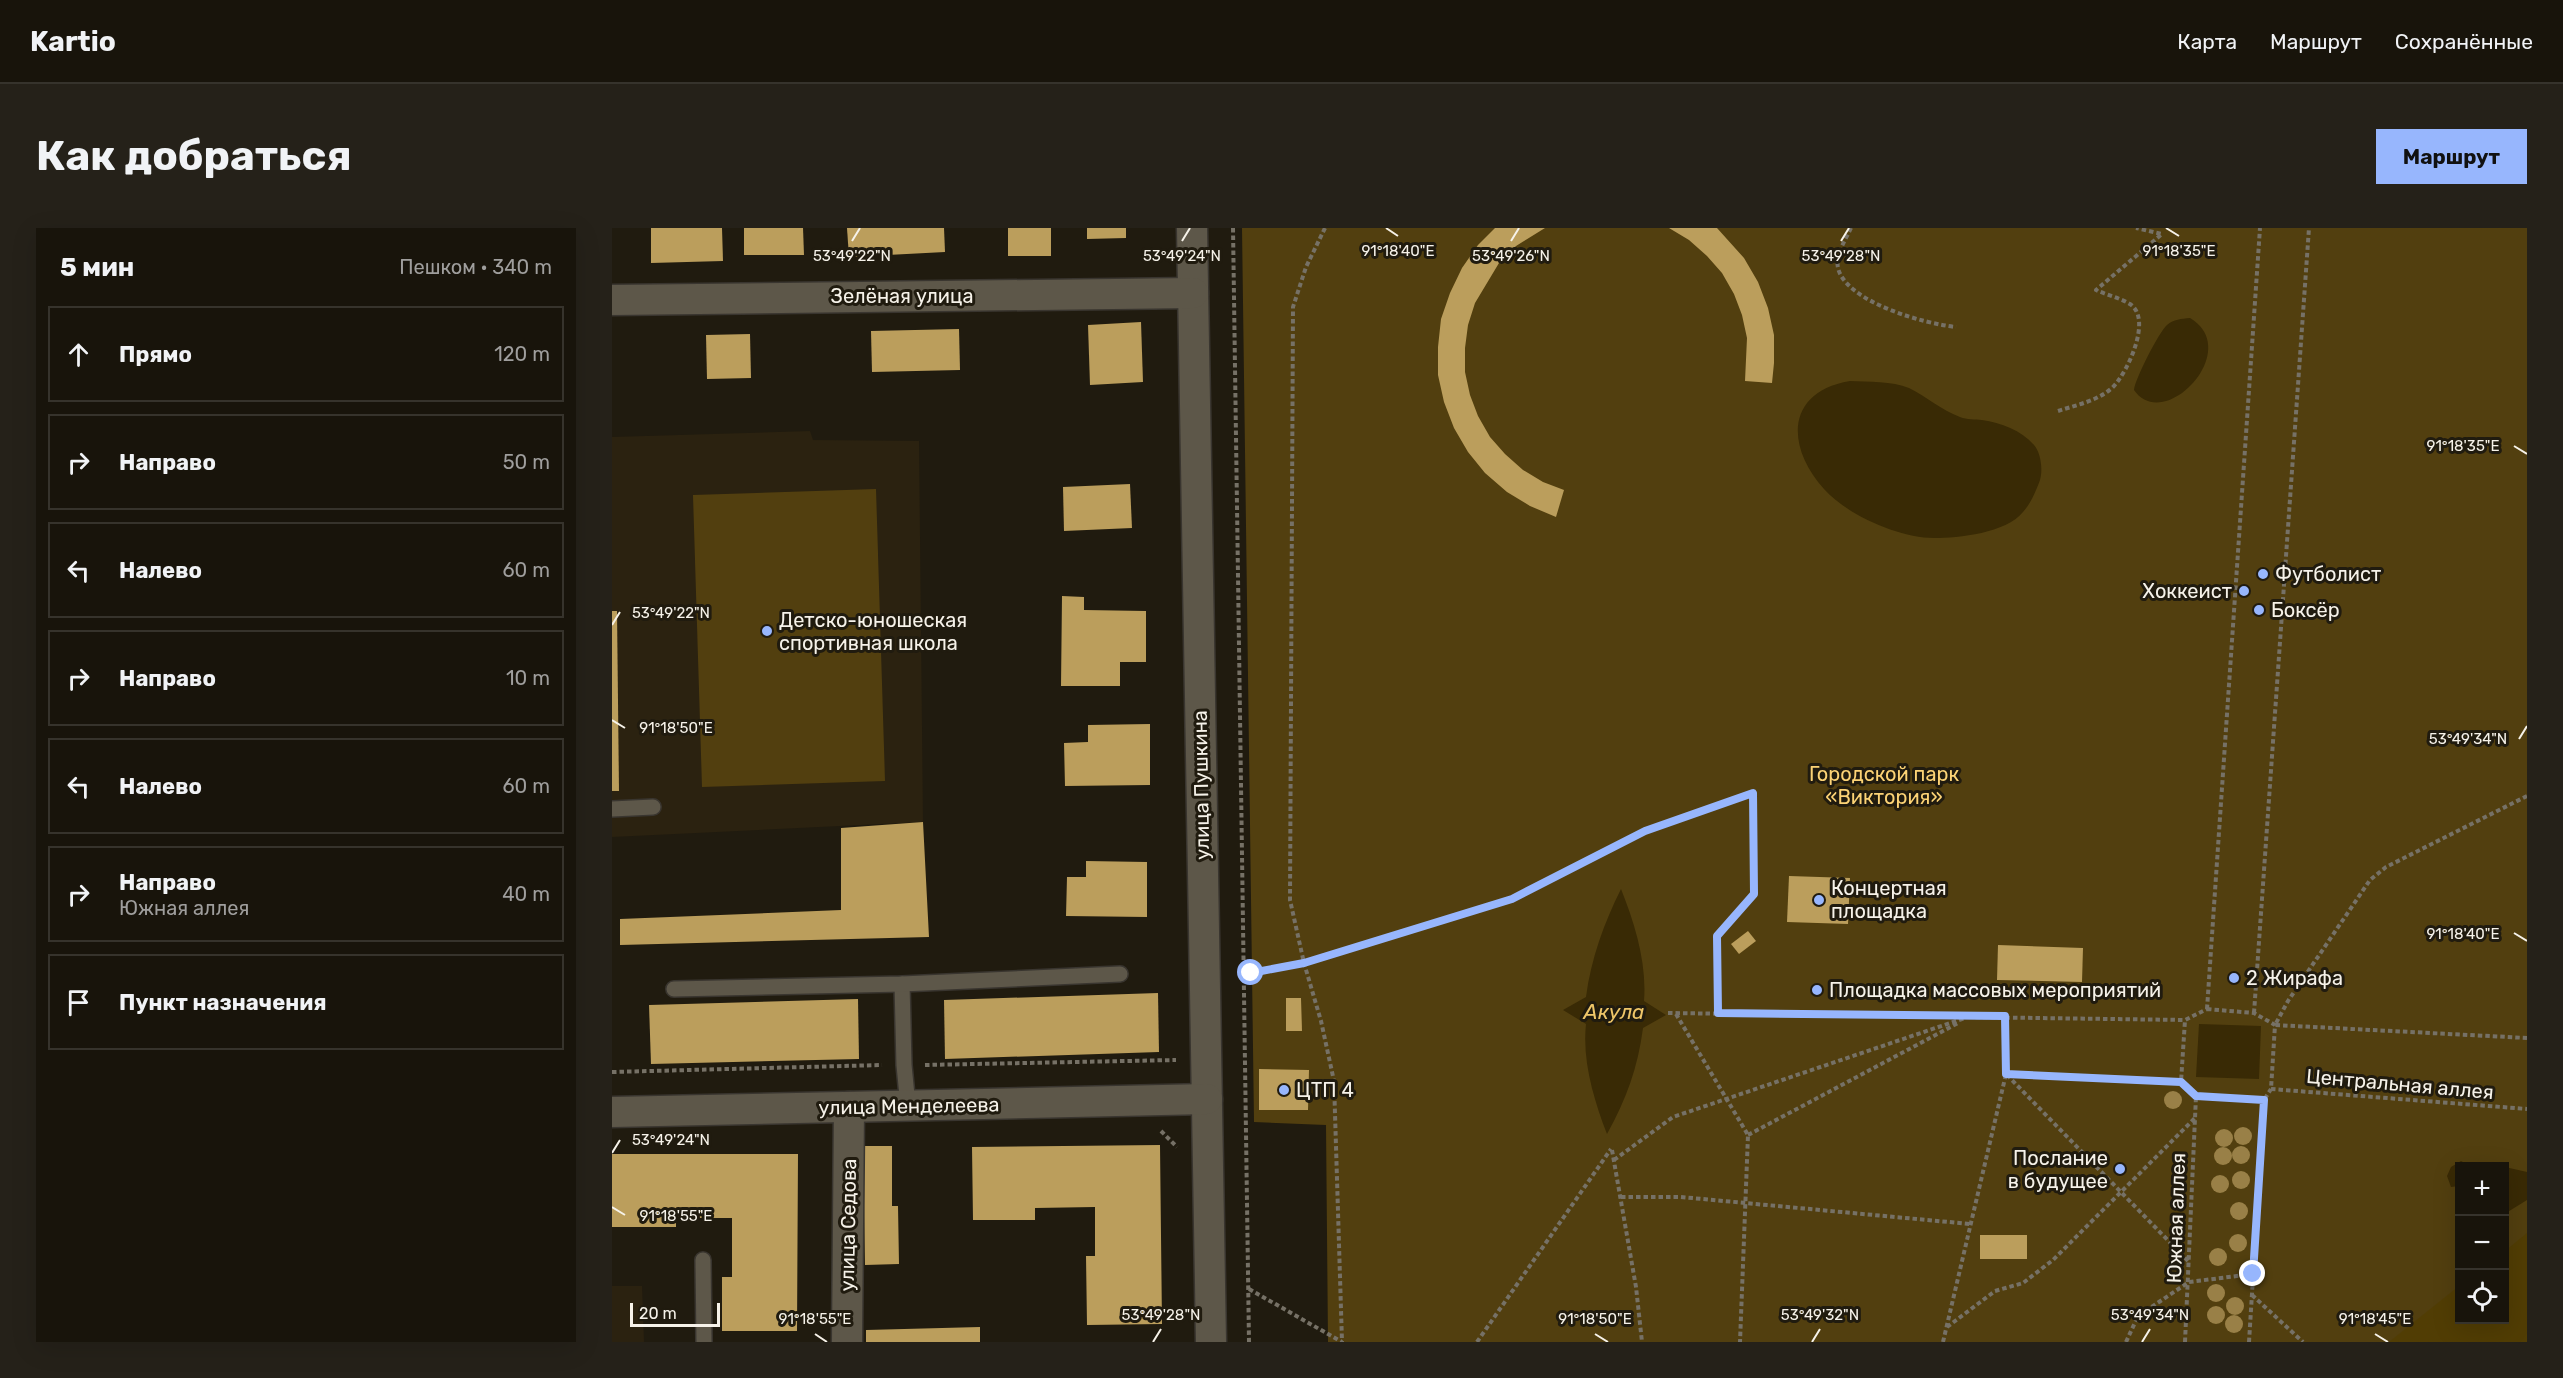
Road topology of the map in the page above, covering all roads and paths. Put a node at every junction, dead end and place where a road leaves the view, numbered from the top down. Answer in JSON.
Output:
{"nodes":[{"id":1,"x":1191,"y":228,"type":"edge"},
{"id":2,"x":1233,"y":228,"type":"edge"},
{"id":3,"x":1325,"y":228,"type":"edge"},
{"id":4,"x":1851,"y":228,"type":"edge"},
{"id":5,"x":2136,"y":228,"type":"edge"},
{"id":6,"x":2260,"y":228,"type":"edge"},
{"id":7,"x":2309,"y":228,"type":"edge"},
{"id":8,"x":1193,"y":293,"type":"junction"},
{"id":9,"x":612,"y":300,"type":"edge"},
{"id":10,"x":1956,"y":327,"type":"dead end"},
{"id":11,"x":2058,"y":411,"type":"dead end"},
{"id":12,"x":2527,"y":796,"type":"edge"},
{"id":13,"x":653,"y":807,"type":"dead end"},
{"id":14,"x":612,"y":809,"type":"edge"},
{"id":15,"x":1304,"y":963,"type":"junction"},
{"id":16,"x":1120,"y":974,"type":"dead end"},
{"id":17,"x":1244,"y":978,"type":"junction"},
{"id":18,"x":902,"y":984,"type":"junction"},
{"id":19,"x":674,"y":989,"type":"dead end"},
{"id":20,"x":2207,"y":1009,"type":"junction"},
{"id":21,"x":1668,"y":1013,"type":"dead end"},
{"id":22,"x":1675,"y":1013,"type":"junction"},
{"id":23,"x":1718,"y":1013,"type":"junction"},
{"id":24,"x":2254,"y":1013,"type":"junction"},
{"id":25,"x":2005,"y":1016,"type":"junction"},
{"id":26,"x":1969,"y":1017,"type":"junction"},
{"id":27,"x":2185,"y":1020,"type":"junction"},
{"id":28,"x":2275,"y":1025,"type":"junction"},
{"id":29,"x":2527,"y":1038,"type":"edge"},
{"id":30,"x":2006,"y":1074,"type":"junction"},
{"id":31,"x":2181,"y":1082,"type":"junction"},
{"id":32,"x":2271,"y":1089,"type":"junction"},
{"id":33,"x":2196,"y":1096,"type":"junction"},
{"id":34,"x":1207,"y":1099,"type":"junction"},
{"id":35,"x":1726,"y":1099,"type":"junction"},
{"id":36,"x":2264,"y":1100,"type":"junction"},
{"id":37,"x":1134,"y":1102,"type":"junction"},
{"id":38,"x":908,"y":1106,"type":"junction"},
{"id":39,"x":849,"y":1107,"type":"junction"},
{"id":40,"x":2527,"y":1109,"type":"edge"},
{"id":41,"x":612,"y":1112,"type":"edge"},
{"id":42,"x":2195,"y":1118,"type":"junction"},
{"id":43,"x":1748,"y":1135,"type":"junction"},
{"id":44,"x":1179,"y":1149,"type":"dead end"},
{"id":45,"x":1614,"y":1160,"type":"junction"},
{"id":46,"x":2121,"y":1192,"type":"junction"},
{"id":47,"x":1621,"y":1197,"type":"junction"},
{"id":48,"x":1746,"y":1204,"type":"junction"},
{"id":49,"x":1970,"y":1224,"type":"junction"},
{"id":50,"x":703,"y":1260,"type":"dead end"},
{"id":51,"x":2190,"y":1263,"type":"junction"},
{"id":52,"x":2253,"y":1274,"type":"junction"},
{"id":53,"x":2189,"y":1282,"type":"junction"},
{"id":54,"x":1248,"y":1289,"type":"junction"},
{"id":55,"x":2252,"y":1294,"type":"junction"},
{"id":56,"x":1946,"y":1328,"type":"junction"},
{"id":57,"x":704,"y":1342,"type":"edge"},
{"id":58,"x":847,"y":1342,"type":"edge"},
{"id":59,"x":1211,"y":1342,"type":"edge"},
{"id":60,"x":1249,"y":1342,"type":"edge"},
{"id":61,"x":1342,"y":1342,"type":"edge"},
{"id":62,"x":1478,"y":1342,"type":"edge"},
{"id":63,"x":1641,"y":1342,"type":"edge"},
{"id":64,"x":1740,"y":1342,"type":"edge"},
{"id":65,"x":1943,"y":1342,"type":"edge"},
{"id":66,"x":2126,"y":1342,"type":"edge"},
{"id":67,"x":2186,"y":1342,"type":"edge"},
{"id":68,"x":2249,"y":1342,"type":"edge"},
{"id":69,"x":2303,"y":1342,"type":"edge"}],
"edges":[{"from":1,"to":8,"type":"street","name":"улица Пушкина"},
{"from":2,"to":17,"type":"path"},
{"from":3,"to":15,"type":"path"},
{"from":4,"to":10,"type":"path"},
{"from":5,"to":11,"type":"path"},
{"from":6,"to":20,"type":"path"},
{"from":7,"to":24,"type":"path"},
{"from":8,"to":9,"type":"street","name":"Зелёная улица"},
{"from":8,"to":34,"type":"street","name":"улица Пушкина"},
{"from":12,"to":28,"type":"path"},
{"from":13,"to":14,"type":"lane"},
{"from":15,"to":17,"type":"path"},
{"from":15,"to":23,"type":"path"},
{"from":15,"to":61,"type":"path"},
{"from":16,"to":18,"type":"lane"},
{"from":17,"to":54,"type":"path"},
{"from":18,"to":19,"type":"lane"},
{"from":18,"to":38,"type":"lane"},
{"from":20,"to":24,"type":"path"},
{"from":20,"to":27,"type":"path"},
{"from":21,"to":22,"type":"path"},
{"from":22,"to":23,"type":"path"},
{"from":22,"to":35,"type":"path"},
{"from":23,"to":26,"type":"path"},
{"from":24,"to":28,"type":"path"},
{"from":25,"to":26,"type":"path"},
{"from":25,"to":27,"type":"path"},
{"from":25,"to":30,"type":"path"},
{"from":26,"to":35,"type":"path"},
{"from":26,"to":43,"type":"path"},
{"from":27,"to":31,"type":"path"},
{"from":28,"to":29,"type":"path"},
{"from":28,"to":32,"type":"path"},
{"from":30,"to":31,"type":"path"},
{"from":30,"to":46,"type":"path"},
{"from":30,"to":49,"type":"path"},
{"from":31,"to":33,"type":"path"},
{"from":32,"to":36,"type":"path"},
{"from":32,"to":40,"type":"path","name":"Центральная аллея"},
{"from":33,"to":36,"type":"path"},
{"from":33,"to":42,"type":"path","name":"Южная аллея"},
{"from":34,"to":37,"type":"street","name":"улица Менделеева"},
{"from":34,"to":59,"type":"street","name":"улица Пушкина"},
{"from":35,"to":43,"type":"path"},
{"from":35,"to":45,"type":"path"},
{"from":36,"to":52,"type":"path"},
{"from":37,"to":38,"type":"street","name":"улица Менделеева"},
{"from":37,"to":44,"type":"path"},
{"from":38,"to":39,"type":"street","name":"улица Менделеева"},
{"from":39,"to":41,"type":"street","name":"улица Менделеева"},
{"from":39,"to":58,"type":"street","name":"улица Седова"},
{"from":42,"to":46,"type":"path"},
{"from":42,"to":51,"type":"path","name":"Южная аллея"},
{"from":43,"to":48,"type":"path"},
{"from":45,"to":47,"type":"path"},
{"from":45,"to":62,"type":"path"},
{"from":46,"to":51,"type":"path"},
{"from":46,"to":56,"type":"path"},
{"from":47,"to":48,"type":"path"},
{"from":47,"to":63,"type":"path"},
{"from":48,"to":49,"type":"path"},
{"from":48,"to":64,"type":"path"},
{"from":49,"to":56,"type":"path"},
{"from":50,"to":57,"type":"lane"},
{"from":51,"to":53,"type":"path","name":"Южная аллея"},
{"from":52,"to":53,"type":"path"},
{"from":52,"to":55,"type":"path"},
{"from":53,"to":66,"type":"path"},
{"from":53,"to":67,"type":"path","name":"Южная аллея"},
{"from":54,"to":60,"type":"path"},
{"from":54,"to":61,"type":"path"},
{"from":55,"to":68,"type":"path"},
{"from":55,"to":69,"type":"path"},
{"from":56,"to":65,"type":"path"}]}
